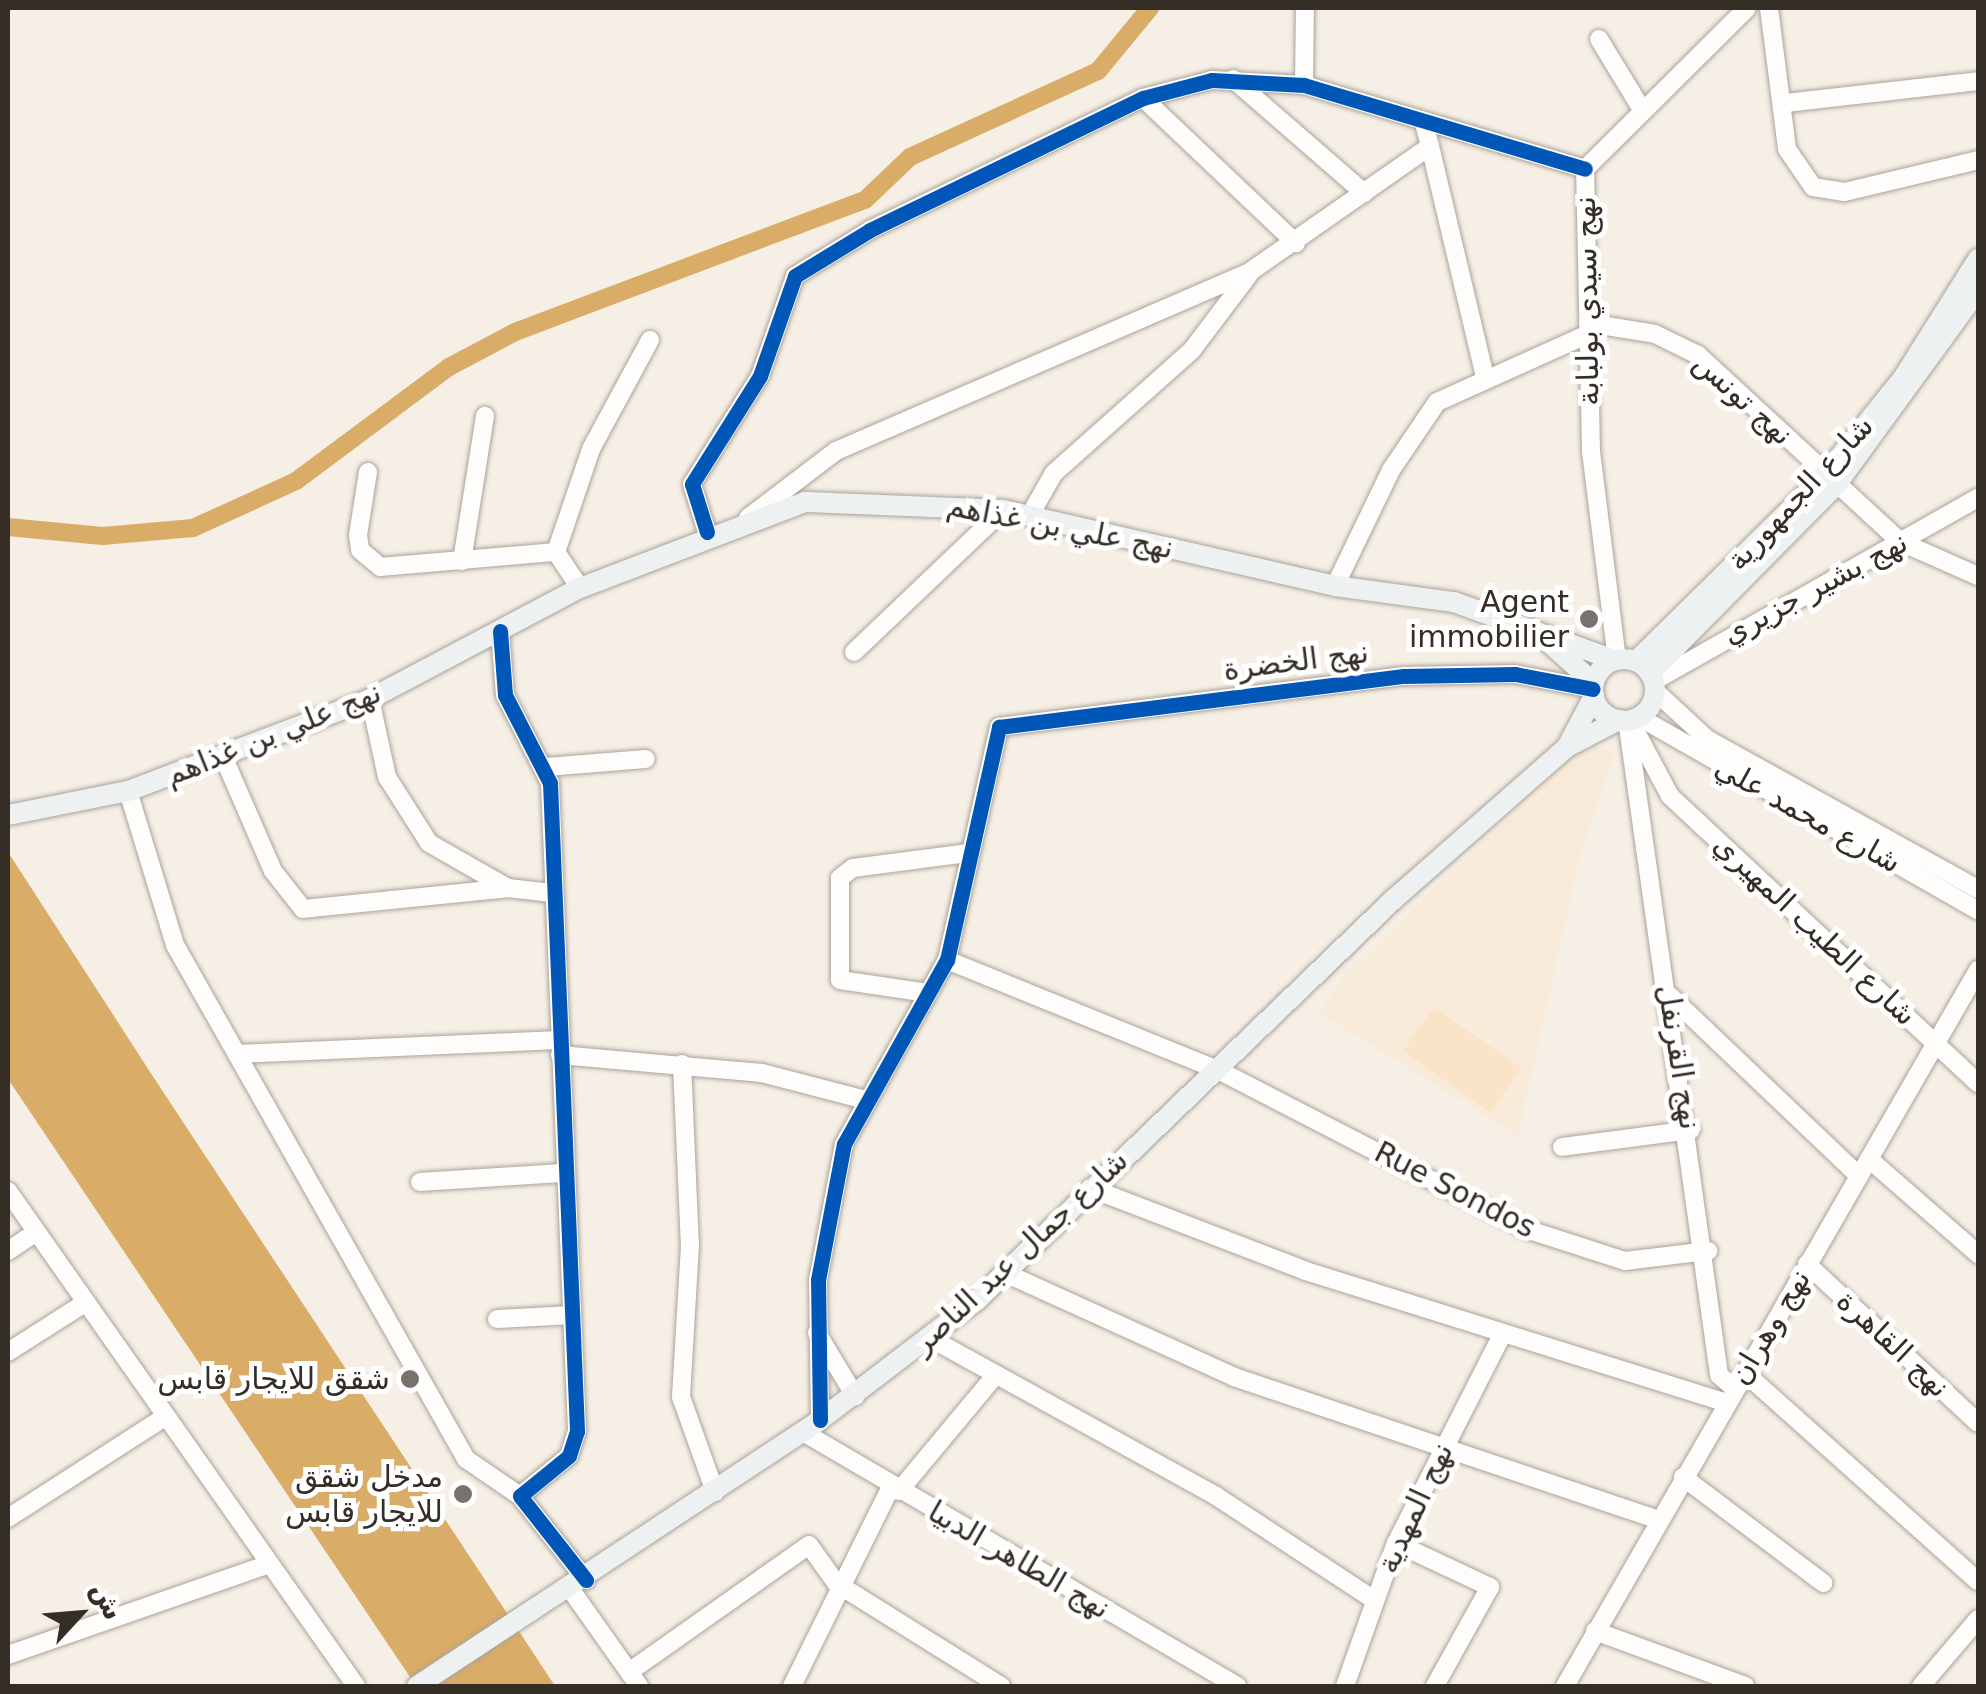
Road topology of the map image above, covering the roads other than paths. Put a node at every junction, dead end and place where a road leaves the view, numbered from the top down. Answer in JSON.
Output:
{"nodes":[{"id":1,"x":1305,"y":8,"type":"edge"},
{"id":2,"x":1746,"y":8,"type":"edge"},
{"id":3,"x":1769,"y":8,"type":"edge"},
{"id":4,"x":1599,"y":39,"type":"dead end"},
{"id":5,"x":1233,"y":80,"type":"junction"},
{"id":6,"x":1978,"y":81,"type":"edge"},
{"id":7,"x":1304,"y":86,"type":"junction"},
{"id":8,"x":1143,"y":98,"type":"junction"},
{"id":9,"x":1786,"y":103,"type":"junction"},
{"id":10,"x":1642,"y":108,"type":"junction"},
{"id":11,"x":1425,"y":126,"type":"junction"},
{"id":12,"x":1430,"y":146,"type":"junction"},
{"id":13,"x":1978,"y":160,"type":"edge"},
{"id":14,"x":1585,"y":169,"type":"junction"},
{"id":15,"x":1364,"y":193,"type":"junction"},
{"id":16,"x":1296,"y":243,"type":"junction"},
{"id":17,"x":1978,"y":259,"type":"edge"},
{"id":18,"x":1251,"y":271,"type":"junction"},
{"id":19,"x":1978,"y":290,"type":"edge"},
{"id":20,"x":1586,"y":329,"type":"junction"},
{"id":21,"x":650,"y":340,"type":"dead end"},
{"id":22,"x":1484,"y":376,"type":"junction"},
{"id":23,"x":485,"y":416,"type":"dead end"},
{"id":24,"x":368,"y":472,"type":"dead end"},
{"id":25,"x":1830,"y":480,"type":"junction"},
{"id":26,"x":1978,"y":498,"type":"edge"},
{"id":27,"x":1002,"y":510,"type":"junction"},
{"id":28,"x":1030,"y":515,"type":"junction"},
{"id":29,"x":748,"y":518,"type":"junction"},
{"id":30,"x":708,"y":532,"type":"junction"},
{"id":31,"x":1901,"y":542,"type":"junction"},
{"id":32,"x":556,"y":552,"type":"junction"},
{"id":33,"x":462,"y":560,"type":"junction"},
{"id":34,"x":1978,"y":576,"type":"edge"},
{"id":35,"x":1335,"y":586,"type":"junction"},
{"id":36,"x":580,"y":588,"type":"junction"},
{"id":37,"x":500,"y":631,"type":"junction"},
{"id":38,"x":1536,"y":631,"type":"junction"},
{"id":39,"x":854,"y":652,"type":"dead end"},
{"id":40,"x":1637,"y":671,"type":"junction"},
{"id":41,"x":1594,"y":689,"type":"junction"},
{"id":42,"x":370,"y":699,"type":"junction"},
{"id":43,"x":1629,"y":719,"type":"junction"},
{"id":44,"x":1567,"y":747,"type":"junction"},
{"id":45,"x":223,"y":756,"type":"junction"},
{"id":46,"x":646,"y":759,"type":"dead end"},
{"id":47,"x":546,"y":767,"type":"junction"},
{"id":48,"x":128,"y":791,"type":"junction"},
{"id":49,"x":8,"y":816,"type":"edge"},
{"id":50,"x":969,"y":852,"type":"junction"},
{"id":51,"x":508,"y":888,"type":"junction"},
{"id":52,"x":1978,"y":888,"type":"edge"},
{"id":53,"x":552,"y":893,"type":"junction"},
{"id":54,"x":1978,"y":910,"type":"edge"},
{"id":55,"x":947,"y":960,"type":"junction"},
{"id":56,"x":1978,"y":970,"type":"edge"},
{"id":57,"x":928,"y":994,"type":"junction"},
{"id":58,"x":1669,"y":996,"type":"junction"},
{"id":59,"x":1937,"y":1044,"type":"junction"},
{"id":60,"x":559,"y":1047,"type":"junction"},
{"id":61,"x":237,"y":1054,"type":"junction"},
{"id":62,"x":682,"y":1064,"type":"junction"},
{"id":63,"x":1216,"y":1068,"type":"junction"},
{"id":64,"x":1978,"y":1083,"type":"edge"},
{"id":65,"x":866,"y":1100,"type":"junction"},
{"id":66,"x":1691,"y":1130,"type":"junction"},
{"id":67,"x":1562,"y":1147,"type":"dead end"},
{"id":68,"x":1869,"y":1159,"type":"junction"},
{"id":69,"x":565,"y":1174,"type":"junction"},
{"id":70,"x":1859,"y":1176,"type":"junction"},
{"id":71,"x":420,"y":1182,"type":"dead end"},
{"id":72,"x":1090,"y":1188,"type":"junction"},
{"id":73,"x":8,"y":1191,"type":"edge"},
{"id":74,"x":36,"y":1232,"type":"junction"},
{"id":75,"x":1708,"y":1251,"type":"junction"},
{"id":76,"x":8,"y":1252,"type":"edge"},
{"id":77,"x":1978,"y":1254,"type":"edge"},
{"id":78,"x":1808,"y":1264,"type":"junction"},
{"id":79,"x":1005,"y":1273,"type":"junction"},
{"id":80,"x":84,"y":1303,"type":"junction"},
{"id":81,"x":572,"y":1315,"type":"junction"},
{"id":82,"x":497,"y":1320,"type":"dead end"},
{"id":83,"x":815,"y":1328,"type":"junction"},
{"id":84,"x":1501,"y":1337,"type":"junction"},
{"id":85,"x":930,"y":1338,"type":"junction"},
{"id":86,"x":8,"y":1352,"type":"edge"},
{"id":87,"x":993,"y":1378,"type":"junction"},
{"id":88,"x":1735,"y":1388,"type":"junction"},
{"id":89,"x":855,"y":1396,"type":"junction"},
{"id":90,"x":163,"y":1418,"type":"junction"},
{"id":91,"x":1978,"y":1423,"type":"edge"},
{"id":92,"x":812,"y":1426,"type":"junction"},
{"id":93,"x":1446,"y":1442,"type":"junction"},
{"id":94,"x":1683,"y":1477,"type":"junction"},
{"id":95,"x":895,"y":1489,"type":"junction"},
{"id":96,"x":715,"y":1492,"type":"junction"},
{"id":97,"x":520,"y":1496,"type":"junction"},
{"id":98,"x":8,"y":1518,"type":"edge"},
{"id":99,"x":1659,"y":1520,"type":"junction"},
{"id":100,"x":1396,"y":1543,"type":"junction"},
{"id":101,"x":267,"y":1566,"type":"junction"},
{"id":102,"x":1978,"y":1581,"type":"edge"},
{"id":103,"x":836,"y":1583,"type":"junction"},
{"id":104,"x":1823,"y":1583,"type":"dead end"},
{"id":105,"x":578,"y":1585,"type":"junction"},
{"id":106,"x":1373,"y":1599,"type":"junction"},
{"id":107,"x":1978,"y":1619,"type":"edge"},
{"id":108,"x":1595,"y":1631,"type":"junction"},
{"id":109,"x":8,"y":1655,"type":"edge"},
{"id":110,"x":634,"y":1679,"type":"edge"},
{"id":111,"x":1218,"y":1681,"type":"edge"},
{"id":112,"x":356,"y":1686,"type":"edge"},
{"id":113,"x":416,"y":1686,"type":"edge"},
{"id":114,"x":792,"y":1686,"type":"edge"},
{"id":115,"x":1000,"y":1686,"type":"edge"},
{"id":116,"x":1238,"y":1686,"type":"edge"},
{"id":117,"x":1345,"y":1686,"type":"edge"},
{"id":118,"x":1434,"y":1686,"type":"edge"},
{"id":119,"x":1565,"y":1686,"type":"edge"},
{"id":120,"x":1745,"y":1686,"type":"edge"},
{"id":121,"x":1920,"y":1686,"type":"edge"}],
"edges":[{"from":1,"to":7,"type":"street"},
{"from":2,"to":10,"type":"street","name":"نهج سيدي بولبابة"},
{"from":3,"to":9,"type":"street"},
{"from":4,"to":10,"type":"street"},
{"from":5,"to":7,"type":"street"},
{"from":5,"to":8,"type":"street"},
{"from":5,"to":15,"type":"street"},
{"from":6,"to":9,"type":"street"},
{"from":7,"to":11,"type":"street"},
{"from":8,"to":16,"type":"street"},
{"from":8,"to":30,"type":"street"},
{"from":9,"to":13,"type":"street"},
{"from":10,"to":14,"type":"street","name":"نهج سيدي بولبابة"},
{"from":11,"to":12,"type":"street"},
{"from":11,"to":14,"type":"street"},
{"from":12,"to":15,"type":"street"},
{"from":12,"to":22,"type":"street"},
{"from":14,"to":20,"type":"street","name":"نهج سيدي بولبابة"},
{"from":15,"to":16,"type":"street"},
{"from":16,"to":18,"type":"street"},
{"from":17,"to":25,"type":"main road","name":"شارع الجمهورية"},
{"from":18,"to":28,"type":"street"},
{"from":18,"to":29,"type":"street"},
{"from":19,"to":25,"type":"main road","name":"شارع الجمهورية"},
{"from":20,"to":22,"type":"street"},
{"from":20,"to":25,"type":"street","name":"نهج تونس"},
{"from":20,"to":40,"type":"street","name":"نهج سيدي بولبابة"},
{"from":21,"to":32,"type":"street"},
{"from":22,"to":35,"type":"street"},
{"from":23,"to":33,"type":"street"},
{"from":24,"to":33,"type":"street"},
{"from":25,"to":31,"type":"street","name":"نهج تونس"},
{"from":25,"to":40,"type":"main road","name":"شارع الجمهورية"},
{"from":26,"to":31,"type":"street","name":"نهج بشير جزيري"},
{"from":27,"to":28,"type":"main road","name":"نهج علي بن غذاهم"},
{"from":27,"to":29,"type":"main road","name":"نهج علي بن غذاهم"},
{"from":27,"to":39,"type":"street"},
{"from":28,"to":35,"type":"main road","name":"نهج علي بن غذاهم"},
{"from":29,"to":30,"type":"main road","name":"نهج علي بن غذاهم"},
{"from":30,"to":36,"type":"main road","name":"نهج علي بن غذاهم"},
{"from":31,"to":34,"type":"street","name":"نهج تونس"},
{"from":31,"to":40,"type":"street","name":"نهج بشير جزيري"},
{"from":32,"to":33,"type":"street"},
{"from":32,"to":36,"type":"street"},
{"from":35,"to":38,"type":"main road","name":"نهج علي بن غذاهم"},
{"from":36,"to":37,"type":"main road","name":"نهج علي بن غذاهم"},
{"from":37,"to":42,"type":"main road","name":"نهج علي بن غذاهم"},
{"from":37,"to":47,"type":"street"},
{"from":38,"to":40,"type":"main road","name":"نهج علي بن غذاهم"},
{"from":38,"to":41,"type":"main road","name":"نهج علي بن غذاهم"},
{"from":40,"to":41,"type":"main road","name":"شارع جمال عبد الناصر"},
{"from":40,"to":43,"type":"main road"},
{"from":40,"to":52,"type":"street","name":"شارع محمد علي"},
{"from":41,"to":43,"type":"main road","name":"نهج علي بن غذاهم"},
{"from":41,"to":44,"type":"main road","name":"شارع جمال عبد الناصر"},
{"from":41,"to":50,"type":"street","name":"نهج الخضرة"},
{"from":42,"to":45,"type":"main road","name":"نهج علي بن غذاهم"},
{"from":42,"to":51,"type":"street"},
{"from":43,"to":44,"type":"main road","name":"شارع جمال عبد الناصر"},
{"from":43,"to":54,"type":"street","name":"شارع محمد علي"},
{"from":43,"to":58,"type":"street","name":"نهج القرنفل"},
{"from":43,"to":59,"type":"street","name":"شارع الطيب المهيري"},
{"from":44,"to":63,"type":"main road","name":"شارع جمال عبد الناصر"},
{"from":45,"to":48,"type":"main road","name":"نهج علي بن غذاهم"},
{"from":45,"to":51,"type":"street"},
{"from":46,"to":47,"type":"street"},
{"from":47,"to":53,"type":"street"},
{"from":48,"to":49,"type":"main road","name":"نهج علي بن غذاهم"},
{"from":48,"to":61,"type":"street"},
{"from":50,"to":55,"type":"street"},
{"from":50,"to":57,"type":"street"},
{"from":51,"to":53,"type":"street"},
{"from":53,"to":60,"type":"street"},
{"from":55,"to":57,"type":"street"},
{"from":55,"to":63,"type":"street","name":"Rue Sondos"},
{"from":56,"to":59,"type":"street","name":"نهج وهران"},
{"from":57,"to":65,"type":"street"},
{"from":58,"to":66,"type":"street","name":"نهج القرنفل"},
{"from":58,"to":70,"type":"street"},
{"from":59,"to":64,"type":"street","name":"شارع الطيب المهيري"},
{"from":59,"to":68,"type":"street","name":"نهج وهران"},
{"from":60,"to":61,"type":"street"},
{"from":60,"to":62,"type":"street"},
{"from":60,"to":69,"type":"street"},
{"from":61,"to":97,"type":"street"},
{"from":62,"to":65,"type":"street"},
{"from":62,"to":96,"type":"street"},
{"from":63,"to":72,"type":"main road","name":"شارع جمال عبد الناصر"},
{"from":63,"to":75,"type":"street","name":"Rue Sondos"},
{"from":65,"to":83,"type":"street"},
{"from":66,"to":67,"type":"street"},
{"from":66,"to":75,"type":"street","name":"نهج القرنفل"},
{"from":68,"to":70,"type":"street","name":"نهج وهران"},
{"from":68,"to":77,"type":"street"},
{"from":69,"to":71,"type":"street"},
{"from":69,"to":81,"type":"street"},
{"from":70,"to":78,"type":"street","name":"نهج وهران"},
{"from":72,"to":79,"type":"main road","name":"شارع جمال عبد الناصر"},
{"from":72,"to":84,"type":"street"},
{"from":73,"to":74,"type":"street"},
{"from":74,"to":76,"type":"street"},
{"from":74,"to":80,"type":"street"},
{"from":75,"to":88,"type":"street","name":"نهج القرنفل"},
{"from":78,"to":88,"type":"street","name":"نهج وهران"},
{"from":78,"to":91,"type":"street","name":"نهج القاهرة"},
{"from":79,"to":85,"type":"main road","name":"شارع جمال عبد الناصر"},
{"from":79,"to":93,"type":"street"},
{"from":80,"to":86,"type":"street"},
{"from":80,"to":90,"type":"street"},
{"from":81,"to":82,"type":"street"},
{"from":81,"to":97,"type":"street"},
{"from":83,"to":89,"type":"street"},
{"from":83,"to":92,"type":"street"},
{"from":84,"to":88,"type":"street"},
{"from":84,"to":93,"type":"street","name":"نهج المهدية"},
{"from":85,"to":87,"type":"street"},
{"from":85,"to":89,"type":"main road","name":"شارع جمال عبد الناصر"},
{"from":87,"to":95,"type":"street"},
{"from":87,"to":106,"type":"street"},
{"from":88,"to":94,"type":"street","name":"نهج وهران"},
{"from":88,"to":102,"type":"street"},
{"from":89,"to":92,"type":"main road","name":"شارع جمال عبد الناصر"},
{"from":90,"to":98,"type":"street"},
{"from":90,"to":101,"type":"street"},
{"from":92,"to":95,"type":"street","name":"نهج الطاهر الدبيا"},
{"from":92,"to":96,"type":"main road","name":"شارع جمال عبد الناصر"},
{"from":93,"to":99,"type":"street"},
{"from":93,"to":100,"type":"street","name":"نهج المهدية"},
{"from":94,"to":99,"type":"street","name":"نهج وهران"},
{"from":94,"to":104,"type":"street"},
{"from":95,"to":103,"type":"street"},
{"from":95,"to":111,"type":"street","name":"نهج الطاهر الدبيا"},
{"from":96,"to":105,"type":"main road","name":"شارع جمال عبد الناصر"},
{"from":97,"to":105,"type":"street"},
{"from":99,"to":108,"type":"street","name":"نهج وهران"},
{"from":100,"to":106,"type":"street","name":"نهج المهدية"},
{"from":100,"to":118,"type":"street"},
{"from":101,"to":109,"type":"street"},
{"from":101,"to":112,"type":"street"},
{"from":103,"to":110,"type":"street"},
{"from":103,"to":114,"type":"street"},
{"from":103,"to":115,"type":"street"},
{"from":105,"to":110,"type":"street"},
{"from":105,"to":113,"type":"main road","name":"شارع جمال عبد الناصر"},
{"from":106,"to":117,"type":"street","name":"نهج المهدية"},
{"from":107,"to":121,"type":"street"},
{"from":108,"to":119,"type":"street","name":"نهج وهران"},
{"from":108,"to":120,"type":"street"},
{"from":111,"to":116,"type":"street","name":"نهج الطاهر الدبيا"}]}
